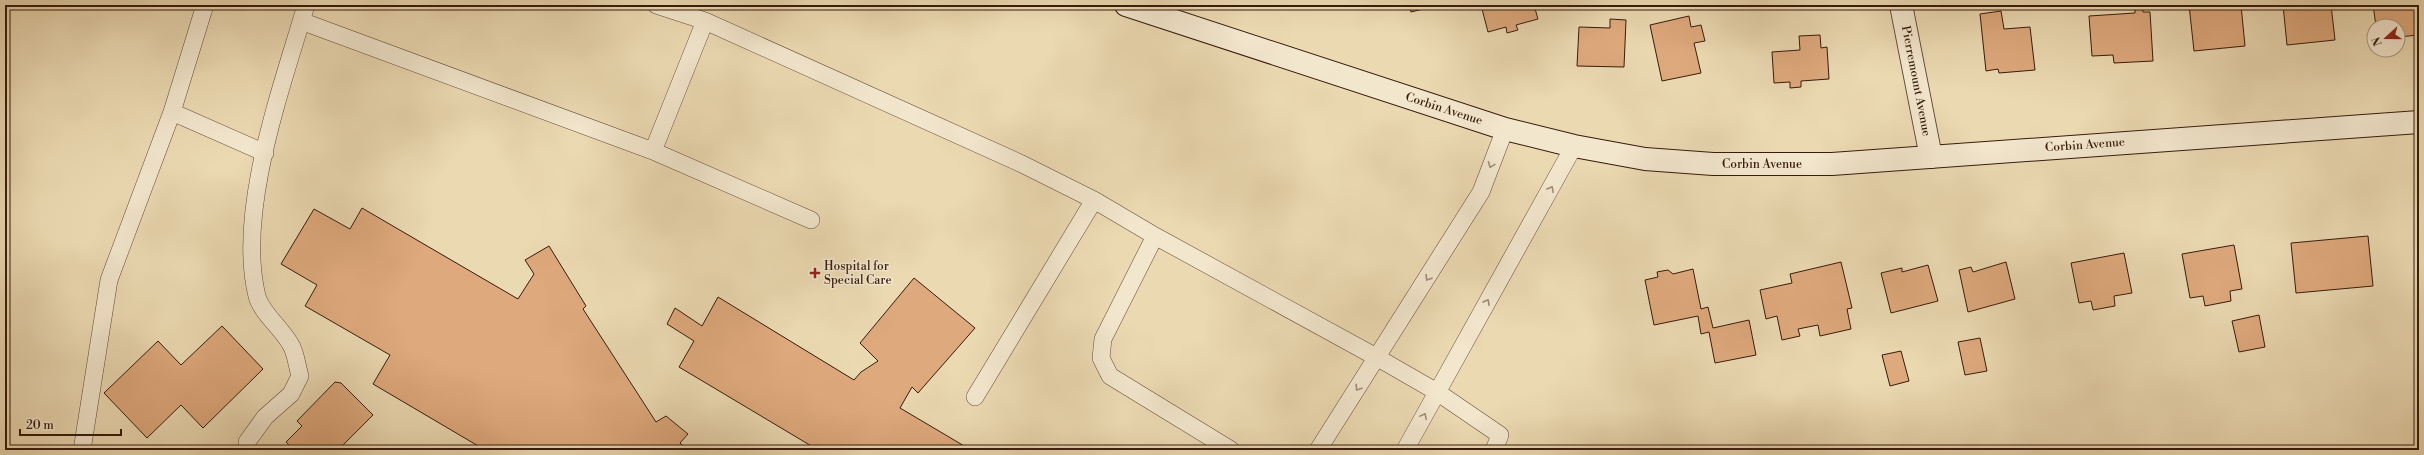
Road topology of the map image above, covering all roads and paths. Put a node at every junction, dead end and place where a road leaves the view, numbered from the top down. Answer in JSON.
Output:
{"nodes":[{"id":1,"x":205,"y":5,"type":"edge"},
{"id":2,"x":306,"y":5,"type":"edge"},
{"id":3,"x":656,"y":5,"type":"edge"},
{"id":4,"x":1126,"y":5,"type":"edge"},
{"id":5,"x":1901,"y":5,"type":"edge"},
{"id":6,"x":301,"y":21,"type":"junction"},
{"id":7,"x":705,"y":21,"type":"junction"},
{"id":8,"x":172,"y":112,"type":"junction"},
{"id":9,"x":2419,"y":122,"type":"edge"},
{"id":10,"x":1505,"y":129,"type":"junction"},
{"id":11,"x":1574,"y":146,"type":"junction"},
{"id":12,"x":653,"y":151,"type":"junction"},
{"id":13,"x":265,"y":153,"type":"junction"},
{"id":14,"x":1931,"y":157,"type":"junction"},
{"id":15,"x":1094,"y":200,"type":"junction"},
{"id":16,"x":811,"y":220,"type":"dead end"},
{"id":17,"x":1155,"y":236,"type":"junction"},
{"id":18,"x":1378,"y":358,"type":"junction"},
{"id":19,"x":1437,"y":392,"type":"junction"},
{"id":20,"x":975,"y":397,"type":"dead end"},
{"id":21,"x":247,"y":442,"type":"dead end"},
{"id":22,"x":82,"y":450,"type":"edge"},
{"id":23,"x":1231,"y":450,"type":"edge"},
{"id":24,"x":1318,"y":450,"type":"edge"},
{"id":25,"x":1405,"y":450,"type":"edge"},
{"id":26,"x":1494,"y":450,"type":"edge"}],
"edges":[{"from":1,"to":8,"type":"lane"},
{"from":2,"to":6,"type":"lane"},
{"from":3,"to":7,"type":"lane"},
{"from":4,"to":10,"type":"main road","name":"Corbin Avenue"},
{"from":5,"to":14,"type":"main road","name":"Pierremount Avenue"},
{"from":6,"to":12,"type":"lane"},
{"from":6,"to":13,"type":"lane"},
{"from":7,"to":12,"type":"lane"},
{"from":7,"to":15,"type":"lane"},
{"from":8,"to":13,"type":"lane"},
{"from":8,"to":22,"type":"lane"},
{"from":9,"to":14,"type":"main road","name":"Corbin Avenue"},
{"from":10,"to":11,"type":"main road","name":"Corbin Avenue"},
{"from":10,"to":18,"type":"lane","one_way":true},
{"from":11,"to":14,"type":"main road","name":"Corbin Avenue"},
{"from":19,"to":11,"type":"lane","one_way":true},
{"from":12,"to":16,"type":"lane"},
{"from":13,"to":21,"type":"lane"},
{"from":15,"to":17,"type":"lane"},
{"from":15,"to":20,"type":"lane"},
{"from":17,"to":18,"type":"lane"},
{"from":17,"to":23,"type":"lane"},
{"from":18,"to":19,"type":"lane"},
{"from":18,"to":24,"type":"lane","one_way":true},
{"from":25,"to":19,"type":"lane","one_way":true},
{"from":19,"to":26,"type":"lane"}]}
